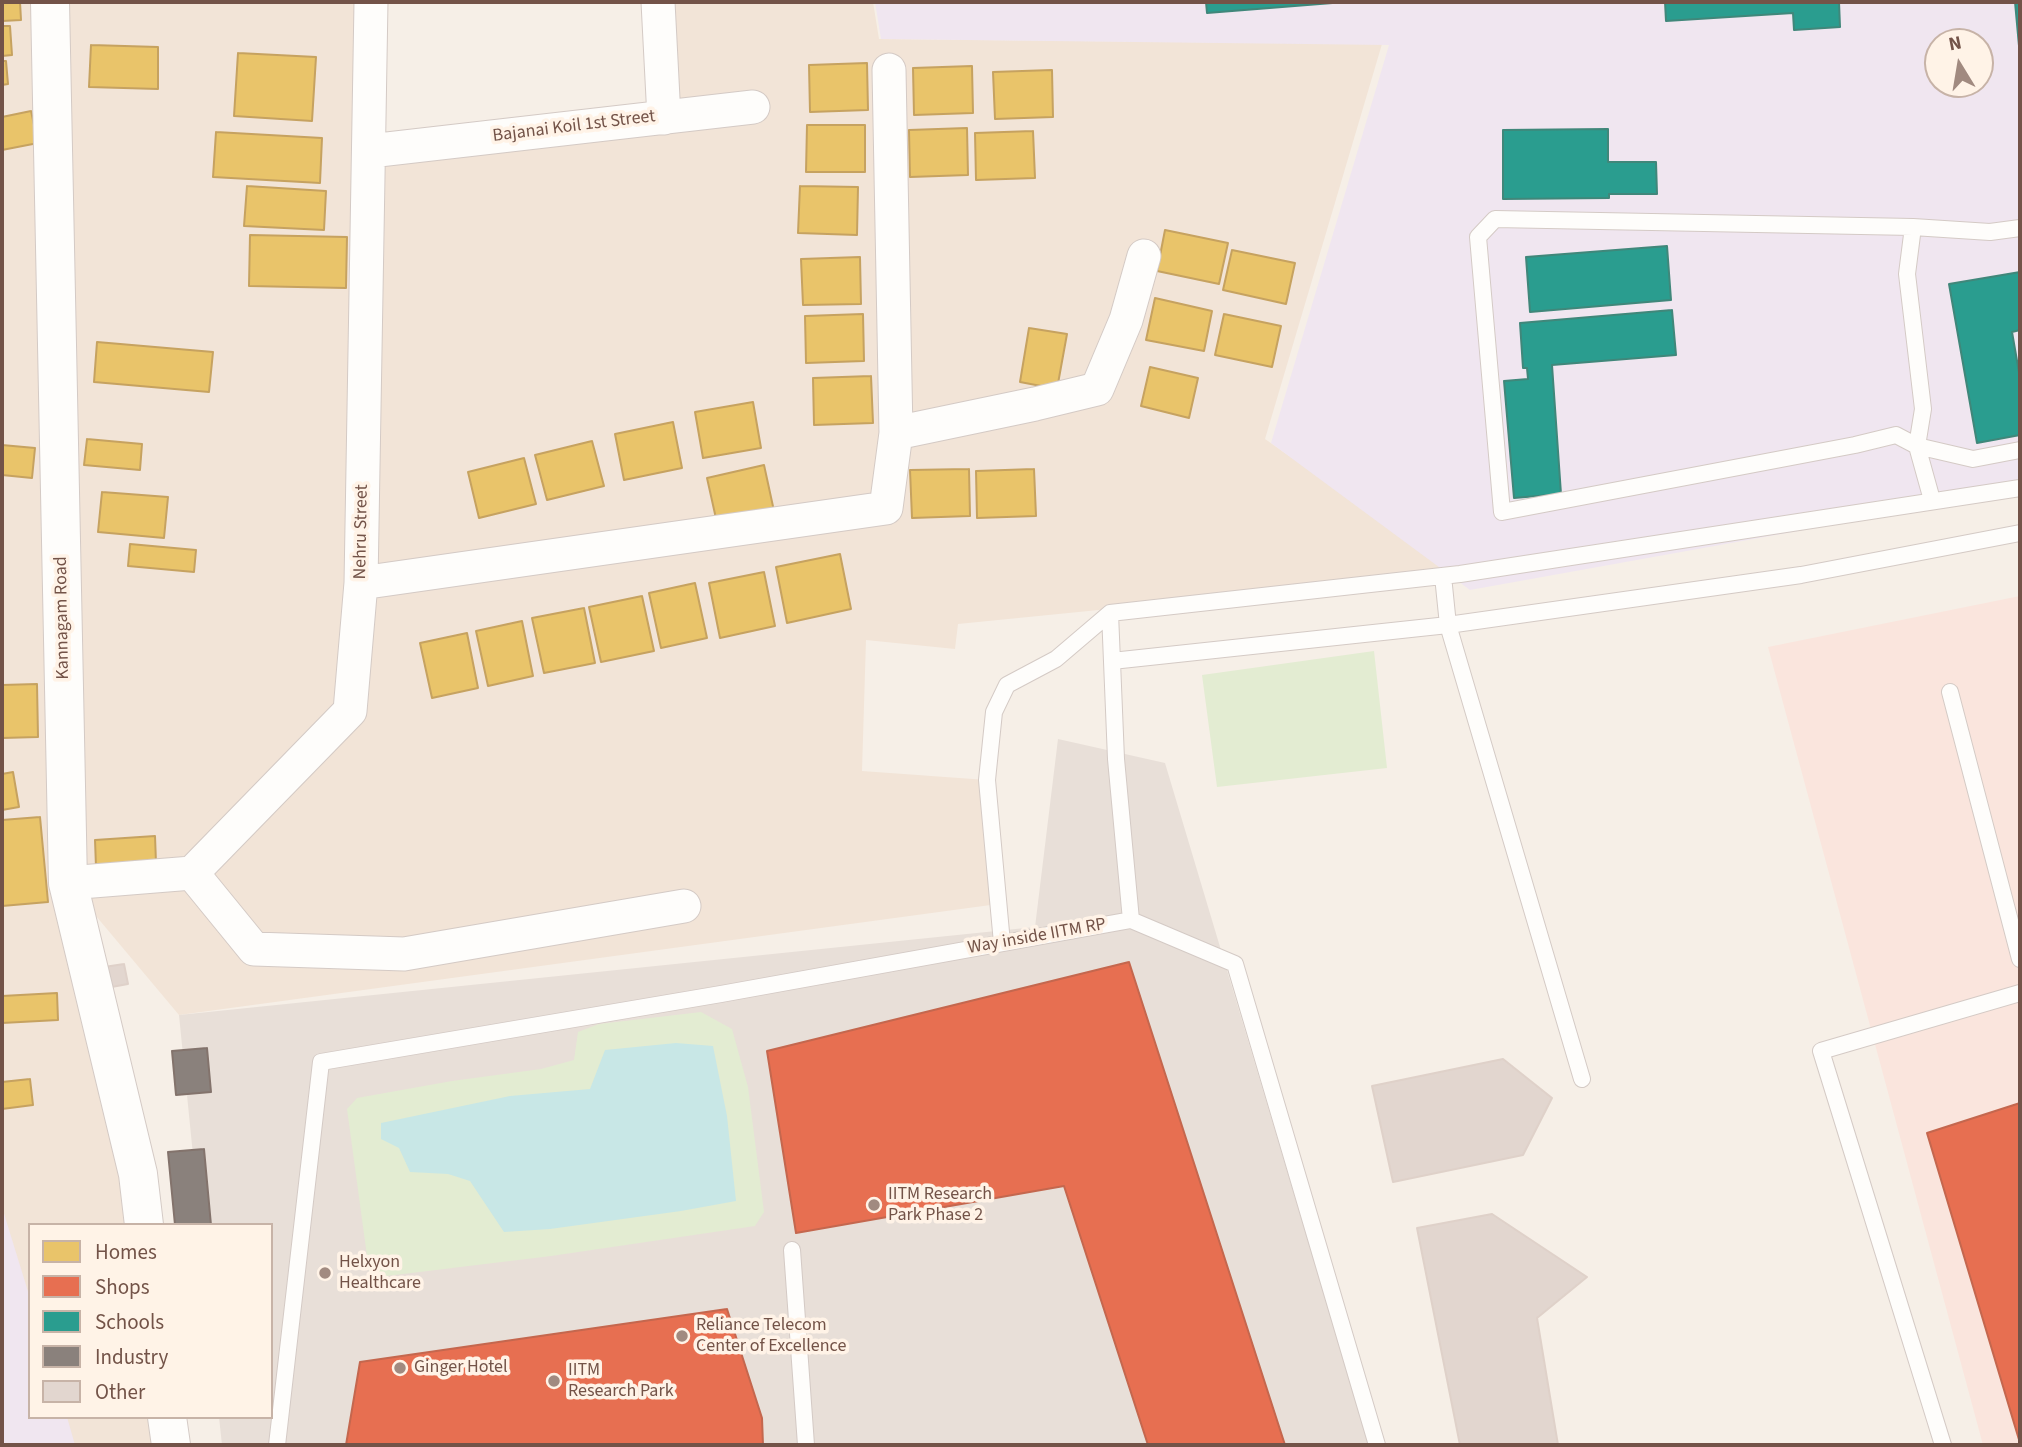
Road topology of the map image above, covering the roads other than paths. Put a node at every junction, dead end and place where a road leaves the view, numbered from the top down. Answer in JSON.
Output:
{"nodes":[{"id":1,"x":50,"y":2,"type":"edge"},
{"id":2,"x":371,"y":2,"type":"edge"},
{"id":3,"x":658,"y":2,"type":"edge"},
{"id":4,"x":889,"y":70,"type":"dead end"},
{"id":5,"x":753,"y":107,"type":"dead end"},
{"id":6,"x":664,"y":117,"type":"junction"},
{"id":7,"x":370,"y":151,"type":"junction"},
{"id":8,"x":1913,"y":227,"type":"junction"},
{"id":9,"x":2020,"y":228,"type":"edge"},
{"id":10,"x":1144,"y":256,"type":"dead end"},
{"id":11,"x":896,"y":433,"type":"junction"},
{"id":12,"x":1917,"y":446,"type":"junction"},
{"id":13,"x":2020,"y":450,"type":"edge"},
{"id":14,"x":2020,"y":488,"type":"edge"},
{"id":15,"x":1932,"y":500,"type":"junction"},
{"id":16,"x":2020,"y":533,"type":"edge"},
{"id":17,"x":1443,"y":576,"type":"junction"},
{"id":18,"x":361,"y":583,"type":"junction"},
{"id":19,"x":1110,"y":613,"type":"junction"},
{"id":20,"x":1448,"y":625,"type":"junction"},
{"id":21,"x":1112,"y":661,"type":"junction"},
{"id":22,"x":1950,"y":692,"type":"dead end"},
{"id":23,"x":192,"y":873,"type":"junction"},
{"id":24,"x":68,"y":883,"type":"junction"},
{"id":25,"x":684,"y":906,"type":"dead end"},
{"id":26,"x":1131,"y":920,"type":"junction"},
{"id":27,"x":1002,"y":943,"type":"junction"},
{"id":28,"x":2020,"y":959,"type":"edge"},
{"id":29,"x":2020,"y":993,"type":"edge"},
{"id":30,"x":1582,"y":1079,"type":"dead end"},
{"id":31,"x":144,"y":1223,"type":"edge"},
{"id":32,"x":792,"y":1250,"type":"dead end"},
{"id":33,"x":167,"y":1419,"type":"edge"},
{"id":34,"x":171,"y":1445,"type":"edge"},
{"id":35,"x":277,"y":1445,"type":"edge"},
{"id":36,"x":806,"y":1445,"type":"edge"},
{"id":37,"x":1377,"y":1445,"type":"edge"},
{"id":38,"x":1943,"y":1445,"type":"edge"}],
"edges":[{"from":1,"to":24,"type":"street","name":"Kannagam Road"},
{"from":2,"to":7,"type":"street","name":"Nehru Street"},
{"from":3,"to":6,"type":"street","name":"Bajanai Koil 1st Street"},
{"from":4,"to":11,"type":"street"},
{"from":5,"to":6,"type":"street"},
{"from":6,"to":7,"type":"street","name":"Bajanai Koil 1st Street"},
{"from":7,"to":18,"type":"street","name":"Nehru Street"},
{"from":8,"to":9,"type":"lane"},
{"from":8,"to":12,"type":"lane"},
{"from":8,"to":12,"type":"lane"},
{"from":10,"to":11,"type":"street"},
{"from":11,"to":18,"type":"street"},
{"from":12,"to":13,"type":"lane"},
{"from":12,"to":15,"type":"lane"},
{"from":14,"to":15,"type":"lane"},
{"from":15,"to":17,"type":"lane"},
{"from":16,"to":20,"type":"lane"},
{"from":17,"to":19,"type":"lane"},
{"from":17,"to":20,"type":"lane"},
{"from":18,"to":23,"type":"street","name":"Nehru Street"},
{"from":19,"to":21,"type":"lane","name":"Way inside IITM RP"},
{"from":19,"to":27,"type":"lane"},
{"from":20,"to":21,"type":"lane"},
{"from":20,"to":30,"type":"lane"},
{"from":21,"to":26,"type":"lane","name":"Way inside IITM RP"},
{"from":22,"to":28,"type":"lane"},
{"from":23,"to":24,"type":"street"},
{"from":23,"to":25,"type":"street"},
{"from":24,"to":31,"type":"street","name":"Kannagam Road"},
{"from":26,"to":27,"type":"lane","name":"Way inside IITM RP"},
{"from":26,"to":37,"type":"lane"},
{"from":27,"to":35,"type":"lane","name":"Way inside IITM RP"},
{"from":29,"to":38,"type":"lane"},
{"from":32,"to":36,"type":"lane"},
{"from":33,"to":34,"type":"street"}]}
